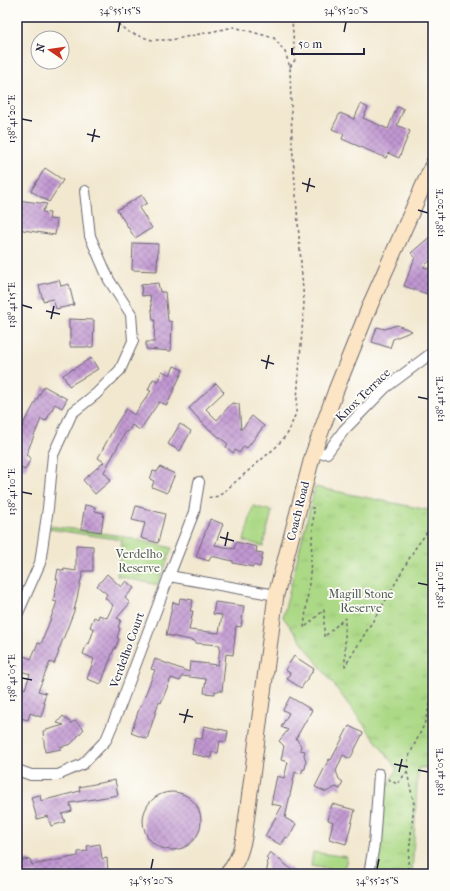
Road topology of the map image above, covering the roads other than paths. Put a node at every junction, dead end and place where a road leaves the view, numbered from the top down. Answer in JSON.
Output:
{"nodes":[{"id":1,"x":433,"y":164,"type":"edge"},
{"id":2,"x":85,"y":192,"type":"dead end"},
{"id":3,"x":433,"y":352,"type":"edge"},
{"id":4,"x":313,"y":454,"type":"junction"},
{"id":5,"x":199,"y":482,"type":"dead end"},
{"id":6,"x":168,"y":576,"type":"junction"},
{"id":7,"x":276,"y":595,"type":"junction"},
{"id":8,"x":17,"y":615,"type":"edge"},
{"id":9,"x":17,"y":770,"type":"edge"},
{"id":10,"x":379,"y":774,"type":"road end"},
{"id":11,"x":227,"y":874,"type":"edge"},
{"id":12,"x":369,"y":874,"type":"edge"}],
"edges":[{"from":1,"to":4,"type":"street","name":"Coach Road"},
{"from":2,"to":8,"type":"street"},
{"from":3,"to":4,"type":"street","name":"Knox Terrace"},
{"from":4,"to":7,"type":"street","name":"Coach Road"},
{"from":5,"to":6,"type":"street","name":"Verdelho Court"},
{"from":6,"to":7,"type":"street"},
{"from":6,"to":9,"type":"street","name":"Verdelho Court"},
{"from":7,"to":11,"type":"street","name":"Coach Road"},
{"from":10,"to":12,"type":"street"}]}
